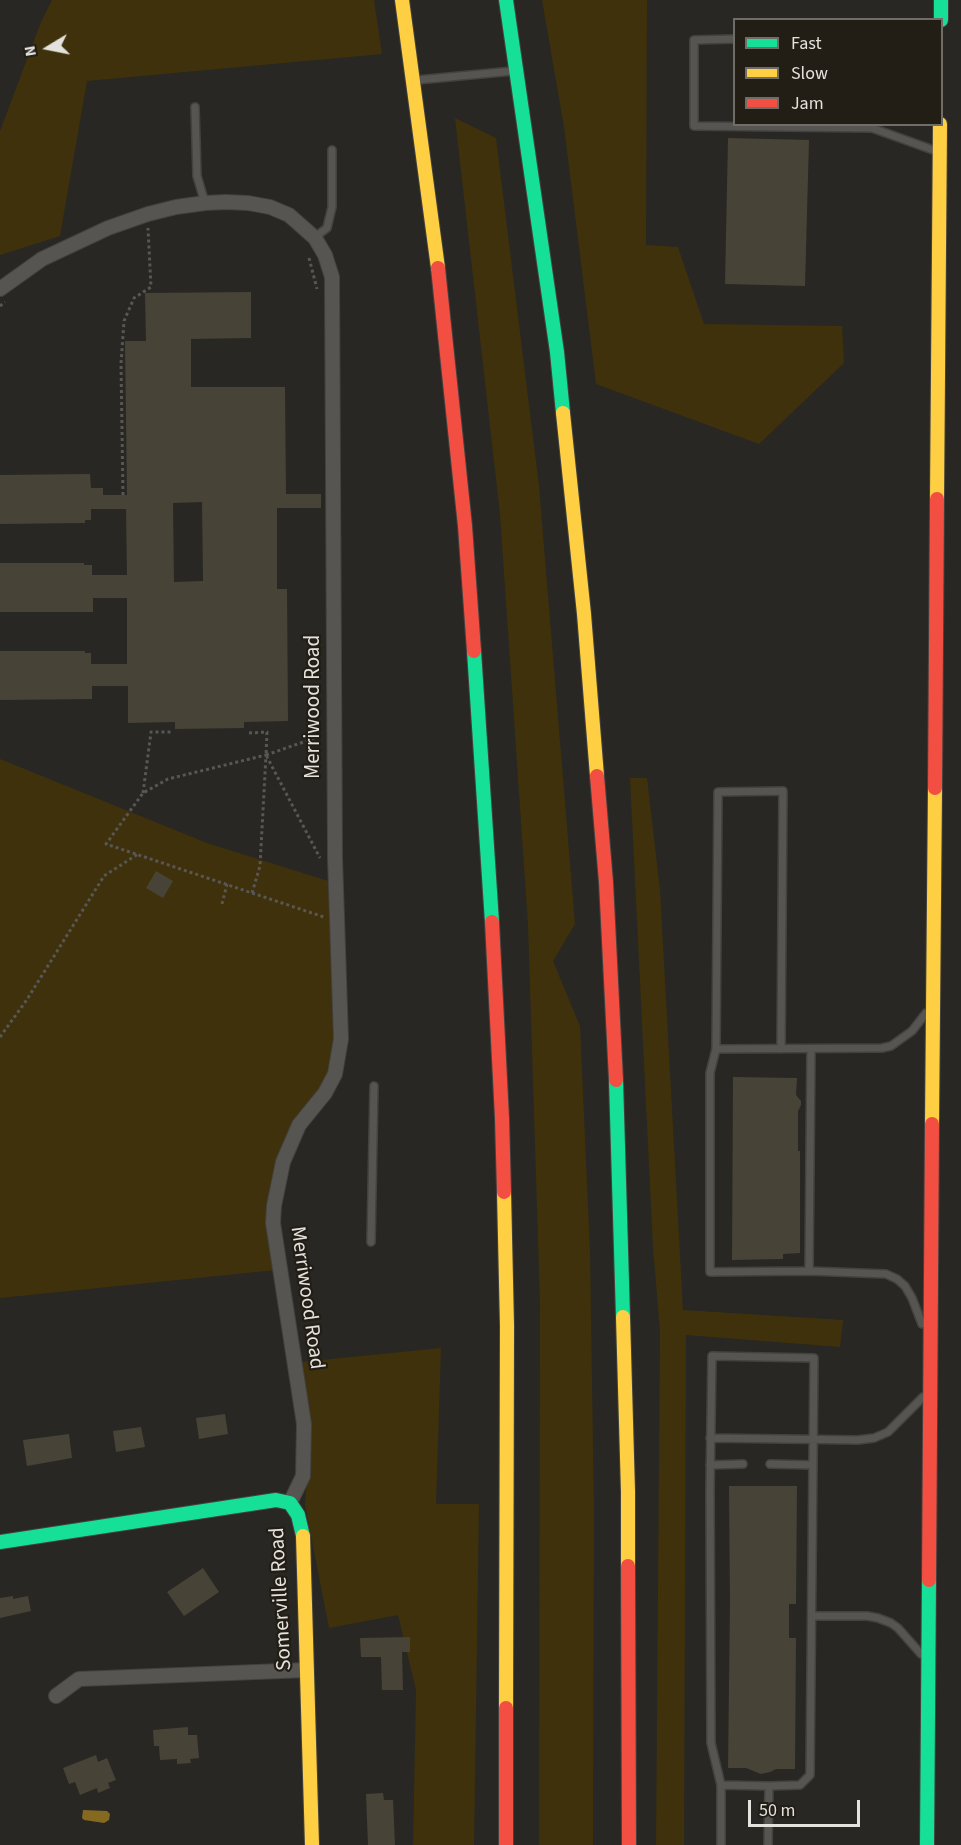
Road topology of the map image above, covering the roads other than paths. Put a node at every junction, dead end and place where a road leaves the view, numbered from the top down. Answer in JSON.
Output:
{"nodes":[{"id":1,"x":402,"y":0,"type":"edge"},
{"id":2,"x":506,"y":0,"type":"edge"},
{"id":3,"x":942,"y":0,"type":"edge"},
{"id":4,"x":941,"y":18,"type":"edge"},
{"id":5,"x":733,"y":39,"type":"edge"},
{"id":6,"x":517,"y":71,"type":"junction"},
{"id":7,"x":414,"y":81,"type":"junction"},
{"id":8,"x":195,"y":107,"type":"dead end"},
{"id":9,"x":733,"y":126,"type":"edge"},
{"id":10,"x":733,"y":126,"type":"edge"},
{"id":11,"x":780,"y":126,"type":"edge"},
{"id":12,"x":875,"y":126,"type":"edge"},
{"id":13,"x":940,"y":126,"type":"edge"},
{"id":14,"x":332,"y":150,"type":"dead end"},
{"id":15,"x":940,"y":152,"type":"junction"},
{"id":16,"x":205,"y":202,"type":"junction"},
{"id":17,"x":315,"y":238,"type":"junction"},
{"id":18,"x":5,"y":293,"type":"edge"},
{"id":19,"x":934,"y":1002,"type":"junction"},
{"id":20,"x":716,"y":1049,"type":"junction"},
{"id":21,"x":781,"y":1049,"type":"junction"},
{"id":22,"x":811,"y":1049,"type":"junction"},
{"id":23,"x":374,"y":1086,"type":"dead end"},
{"id":24,"x":371,"y":1242,"type":"dead end"},
{"id":25,"x":809,"y":1271,"type":"junction"},
{"id":26,"x":931,"y":1349,"type":"junction"},
{"id":27,"x":932,"y":1388,"type":"junction"},
{"id":28,"x":710,"y":1437,"type":"junction"},
{"id":29,"x":814,"y":1439,"type":"junction"},
{"id":30,"x":743,"y":1464,"type":"dead end"},
{"id":31,"x":770,"y":1464,"type":"dead end"},
{"id":32,"x":710,"y":1465,"type":"junction"},
{"id":33,"x":813,"y":1465,"type":"junction"},
{"id":34,"x":290,"y":1503,"type":"junction"},
{"id":35,"x":0,"y":1542,"type":"edge"},
{"id":36,"x":812,"y":1616,"type":"junction"},
{"id":37,"x":929,"y":1664,"type":"junction"},
{"id":38,"x":307,"y":1670,"type":"junction"},
{"id":39,"x":56,"y":1696,"type":"dead end"},
{"id":40,"x":721,"y":1785,"type":"junction"},
{"id":41,"x":769,"y":1786,"type":"junction"},
{"id":42,"x":312,"y":1845,"type":"edge"},
{"id":43,"x":506,"y":1845,"type":"edge"},
{"id":44,"x":629,"y":1845,"type":"edge"},
{"id":45,"x":721,"y":1845,"type":"edge"},
{"id":46,"x":768,"y":1845,"type":"edge"},
{"id":47,"x":927,"y":1845,"type":"edge"}],
"edges":[{"from":1,"to":7,"type":"main road"},
{"from":2,"to":6,"type":"main road"},
{"from":3,"to":4,"type":"main road"},
{"from":5,"to":10,"type":"lane"},
{"from":6,"to":7,"type":"lane"},
{"from":6,"to":44,"type":"main road"},
{"from":7,"to":43,"type":"main road"},
{"from":8,"to":16,"type":"lane"},
{"from":9,"to":11,"type":"lane"},
{"from":11,"to":12,"type":"lane"},
{"from":12,"to":15,"type":"lane"},
{"from":13,"to":15,"type":"main road"},
{"from":14,"to":17,"type":"lane"},
{"from":15,"to":19,"type":"main road"},
{"from":16,"to":17,"type":"street","name":"Merriwood Road"},
{"from":16,"to":18,"type":"street","name":"Merriwood Road"},
{"from":17,"to":34,"type":"street","name":"Merriwood Road"},
{"from":19,"to":22,"type":"lane"},
{"from":19,"to":26,"type":"main road"},
{"from":20,"to":21,"type":"lane"},
{"from":20,"to":21,"type":"lane"},
{"from":20,"to":25,"type":"lane"},
{"from":21,"to":22,"type":"lane"},
{"from":22,"to":25,"type":"lane"},
{"from":23,"to":24,"type":"lane"},
{"from":25,"to":26,"type":"lane"},
{"from":26,"to":27,"type":"main road"},
{"from":27,"to":29,"type":"lane"},
{"from":27,"to":37,"type":"main road"},
{"from":28,"to":29,"type":"lane"},
{"from":28,"to":29,"type":"lane"},
{"from":28,"to":32,"type":"lane"},
{"from":29,"to":33,"type":"lane"},
{"from":30,"to":32,"type":"lane"},
{"from":31,"to":33,"type":"lane"},
{"from":32,"to":40,"type":"lane"},
{"from":33,"to":36,"type":"lane"},
{"from":34,"to":35,"type":"main road","name":"Somerville Road"},
{"from":34,"to":38,"type":"main road","name":"Somerville Road"},
{"from":36,"to":37,"type":"lane"},
{"from":36,"to":41,"type":"lane"},
{"from":37,"to":47,"type":"main road"},
{"from":38,"to":39,"type":"street"},
{"from":38,"to":42,"type":"main road","name":"Somerville Road"},
{"from":40,"to":41,"type":"lane"},
{"from":40,"to":45,"type":"lane"},
{"from":41,"to":46,"type":"lane"}]}
